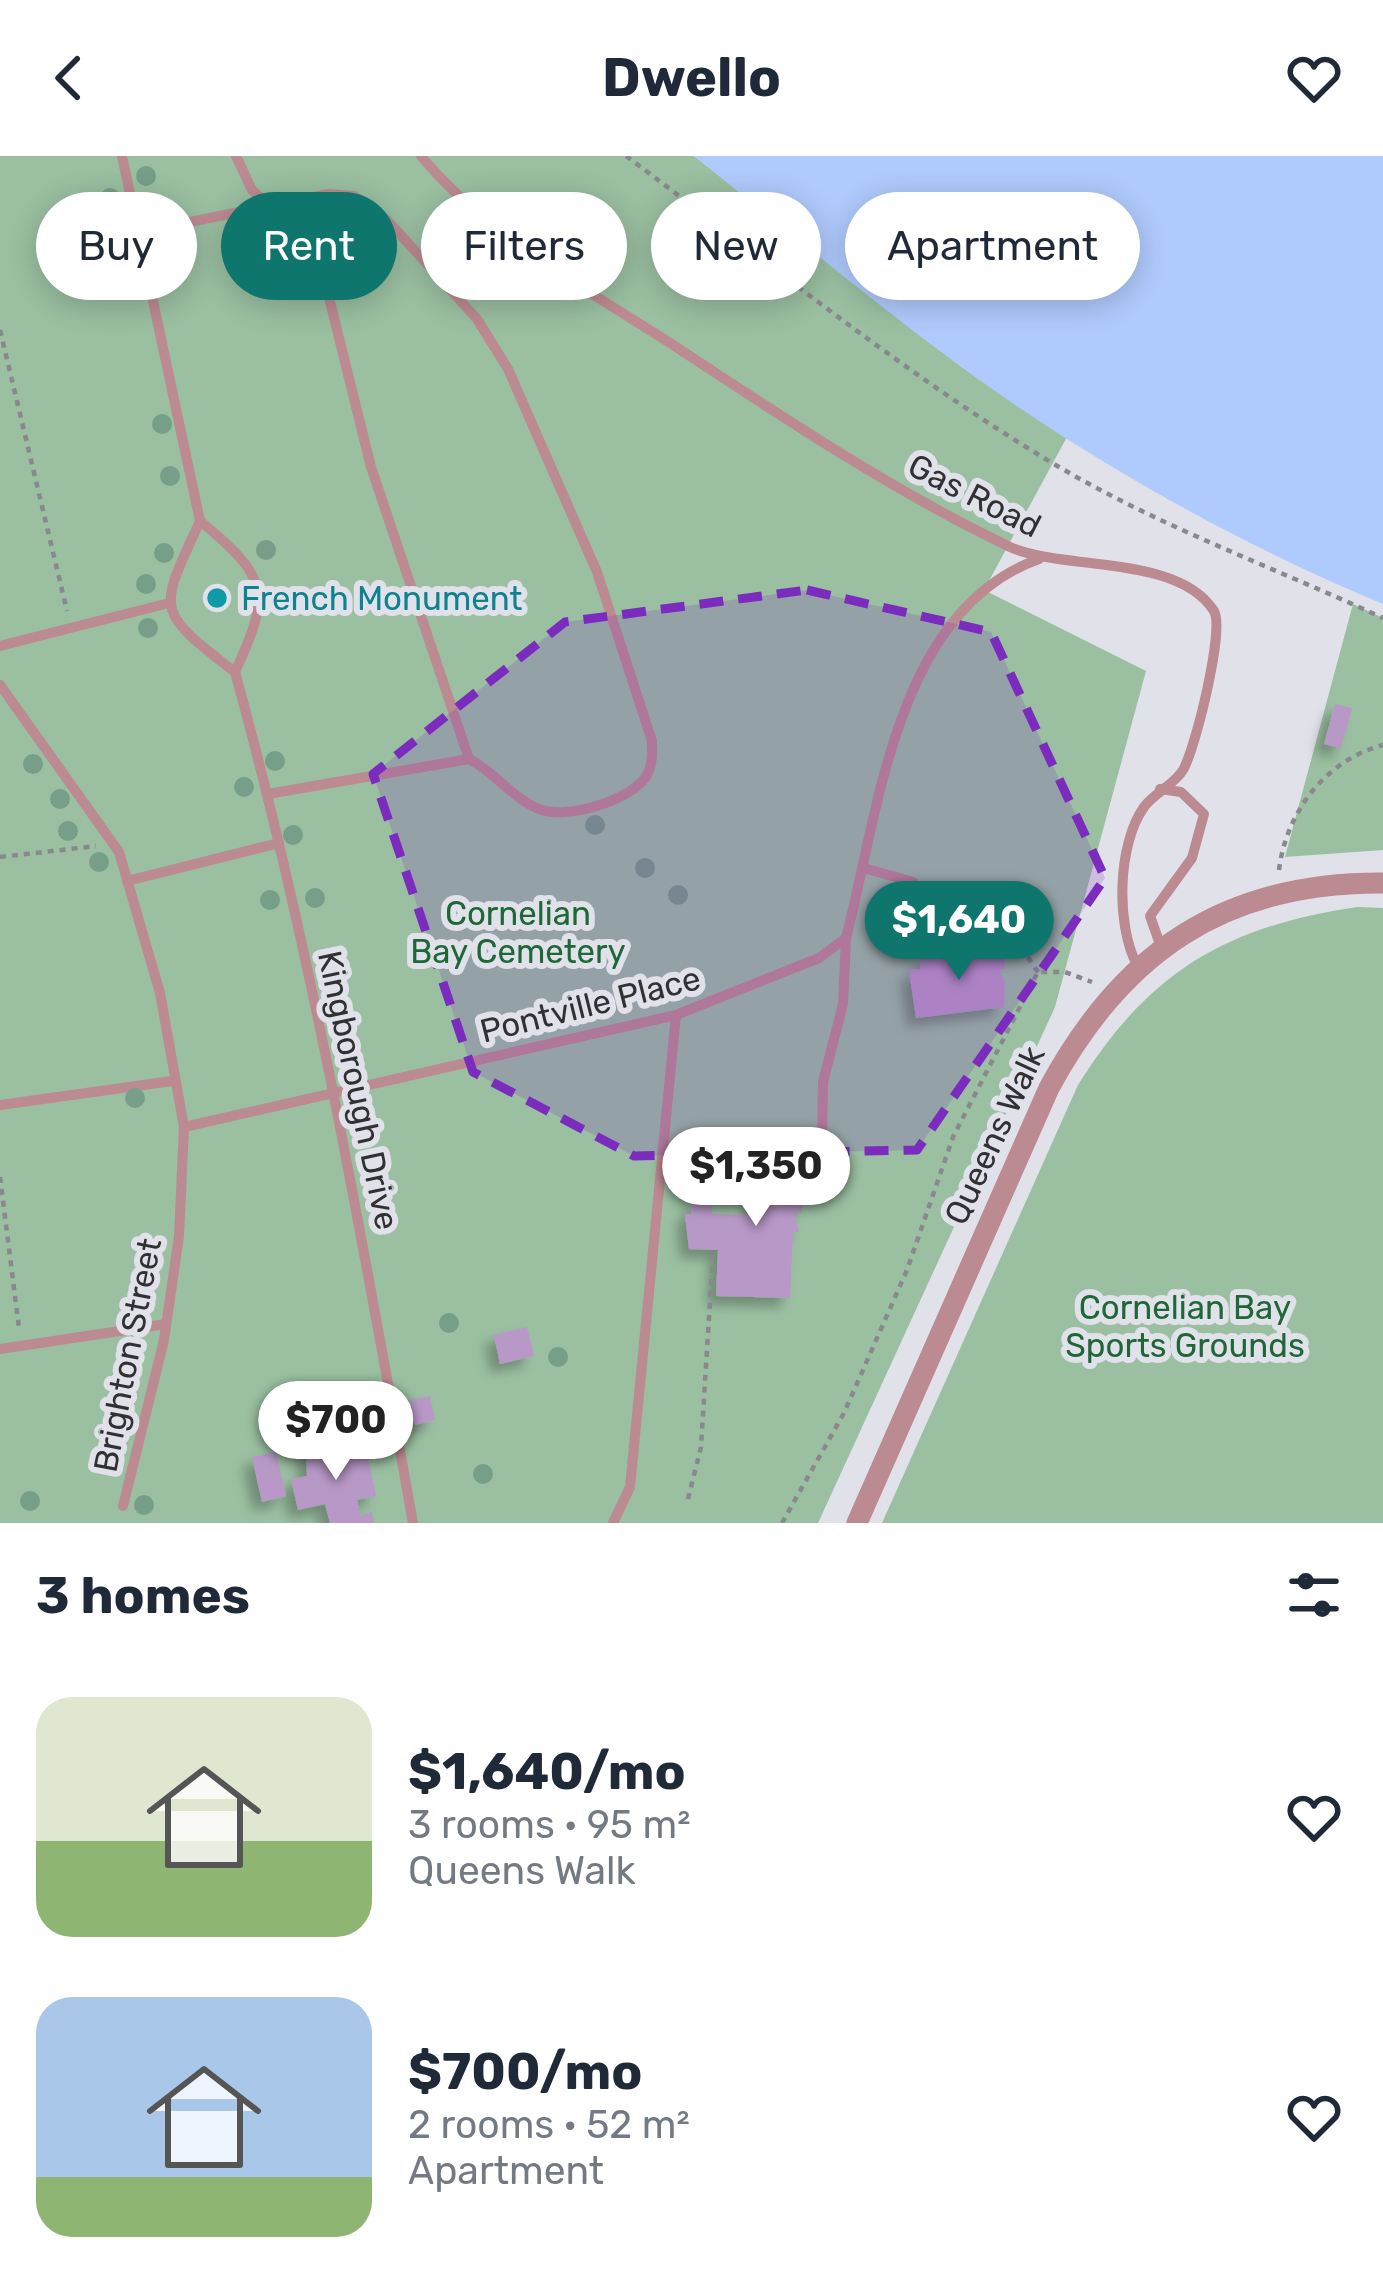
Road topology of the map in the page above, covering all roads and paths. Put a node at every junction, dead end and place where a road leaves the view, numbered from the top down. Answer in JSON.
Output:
{"nodes":[{"id":1,"x":122,"y":156,"type":"edge"},
{"id":2,"x":236,"y":156,"type":"edge"},
{"id":3,"x":421,"y":156,"type":"edge"},
{"id":4,"x":626,"y":156,"type":"edge"},
{"id":5,"x":131,"y":192,"type":"edge"},
{"id":6,"x":255,"y":192,"type":"edge"},
{"id":7,"x":397,"y":231,"type":"edge"},
{"id":8,"x":154,"y":300,"type":"edge"},
{"id":9,"x":330,"y":300,"type":"edge"},
{"id":10,"x":0,"y":330,"type":"edge"},
{"id":11,"x":200,"y":521,"type":"junction"},
{"id":12,"x":1039,"y":559,"type":"junction"},
{"id":13,"x":169,"y":603,"type":"junction"},
{"id":14,"x":1383,"y":618,"type":"edge"},
{"id":15,"x":71,"y":628,"type":"junction"},
{"id":16,"x":0,"y":646,"type":"edge"},
{"id":17,"x":235,"y":672,"type":"junction"},
{"id":18,"x":0,"y":685,"type":"edge"},
{"id":19,"x":1382,"y":746,"type":"edge"},
{"id":20,"x":470,"y":760,"type":"junction"},
{"id":21,"x":1160,"y":789,"type":"junction"},
{"id":22,"x":268,"y":794,"type":"junction"},
{"id":23,"x":279,"y":843,"type":"junction"},
{"id":24,"x":114,"y":844,"type":"junction"},
{"id":25,"x":0,"y":856,"type":"edge"},
{"id":26,"x":864,"y":868,"type":"junction"},
{"id":27,"x":127,"y":881,"type":"junction"},
{"id":28,"x":1383,"y":883,"type":"edge"},
{"id":29,"x":1276,"y":894,"type":"junction"},
{"id":30,"x":935,"y":920,"type":"joint"},
{"id":31,"x":845,"y":938,"type":"junction"},
{"id":32,"x":1161,"y":947,"type":"junction"},
{"id":33,"x":1137,"y":965,"type":"junction"},
{"id":34,"x":1038,"y":971,"type":"junction"},
{"id":35,"x":1114,"y":991,"type":"junction"},
{"id":36,"x":676,"y":1016,"type":"junction"},
{"id":37,"x":172,"y":1081,"type":"junction"},
{"id":38,"x":334,"y":1093,"type":"junction"},
{"id":39,"x":0,"y":1106,"type":"edge"},
{"id":40,"x":184,"y":1126,"type":"junction"},
{"id":41,"x":822,"y":1144,"type":"dead end"},
{"id":42,"x":0,"y":1177,"type":"edge"},
{"id":43,"x":712,"y":1253,"type":"dead end"},
{"id":44,"x":166,"y":1324,"type":"junction"},
{"id":45,"x":21,"y":1346,"type":"junction"},
{"id":46,"x":0,"y":1349,"type":"edge"},
{"id":47,"x":688,"y":1499,"type":"dead end"},
{"id":48,"x":123,"y":1506,"type":"dead end"},
{"id":49,"x":413,"y":1523,"type":"edge"},
{"id":50,"x":613,"y":1523,"type":"edge"},
{"id":51,"x":782,"y":1523,"type":"edge"},
{"id":52,"x":857,"y":1523,"type":"edge"}],
"edges":[{"from":1,"to":5,"type":"lane"},
{"from":2,"to":6,"type":"lane"},
{"from":3,"to":12,"type":"lane","name":"Gas Road"},
{"from":4,"to":14,"type":"path"},
{"from":7,"to":20,"type":"lane"},
{"from":8,"to":11,"type":"lane"},
{"from":9,"to":20,"type":"lane"},
{"from":10,"to":15,"type":"path"},
{"from":11,"to":13,"type":"lane"},
{"from":11,"to":17,"type":"lane"},
{"from":12,"to":21,"type":"lane","name":"Gas Road"},
{"from":12,"to":26,"type":"lane"},
{"from":13,"to":15,"type":"lane"},
{"from":13,"to":17,"type":"lane"},
{"from":15,"to":16,"type":"lane"},
{"from":17,"to":22,"type":"lane","name":"Kingborough Drive"},
{"from":18,"to":24,"type":"lane","name":"Brighton Street"},
{"from":19,"to":29,"type":"path"},
{"from":20,"to":22,"type":"lane"},
{"from":21,"to":32,"type":"lane"},
{"from":21,"to":33,"type":"lane","name":"Gas Road"},
{"from":22,"to":23,"type":"lane","name":"Kingborough Drive"},
{"from":23,"to":27,"type":"lane"},
{"from":23,"to":38,"type":"lane","name":"Kingborough Drive"},
{"from":24,"to":25,"type":"path"},
{"from":24,"to":27,"type":"lane","name":"Brighton Street"},
{"from":26,"to":30,"type":"lane"},
{"from":26,"to":31,"type":"lane"},
{"from":27,"to":37,"type":"lane","name":"Brighton Street"},
{"from":28,"to":29,"type":"street","name":"Queens Walk"},
{"from":29,"to":32,"type":"street","name":"Queens Walk"},
{"from":30,"to":34,"type":"path"},
{"from":31,"to":36,"type":"lane","name":"Pontville Place"},
{"from":31,"to":41,"type":"lane"},
{"from":32,"to":33,"type":"street","name":"Queens Walk"},
{"from":33,"to":35,"type":"street","name":"Queens Walk"},
{"from":34,"to":35,"type":"path"},
{"from":34,"to":51,"type":"path"},
{"from":35,"to":52,"type":"street","name":"Queens Walk"},
{"from":36,"to":38,"type":"lane","name":"Pontville Place"},
{"from":36,"to":50,"type":"lane"},
{"from":37,"to":39,"type":"lane"},
{"from":37,"to":40,"type":"lane","name":"Brighton Street"},
{"from":38,"to":40,"type":"lane","name":"Pontville Place"},
{"from":38,"to":49,"type":"lane","name":"Kingborough Drive"},
{"from":40,"to":44,"type":"lane","name":"Brighton Street"},
{"from":42,"to":45,"type":"path"},
{"from":43,"to":47,"type":"path"},
{"from":44,"to":45,"type":"lane"},
{"from":44,"to":48,"type":"lane","name":"Brighton Street"},
{"from":45,"to":46,"type":"lane"}]}
